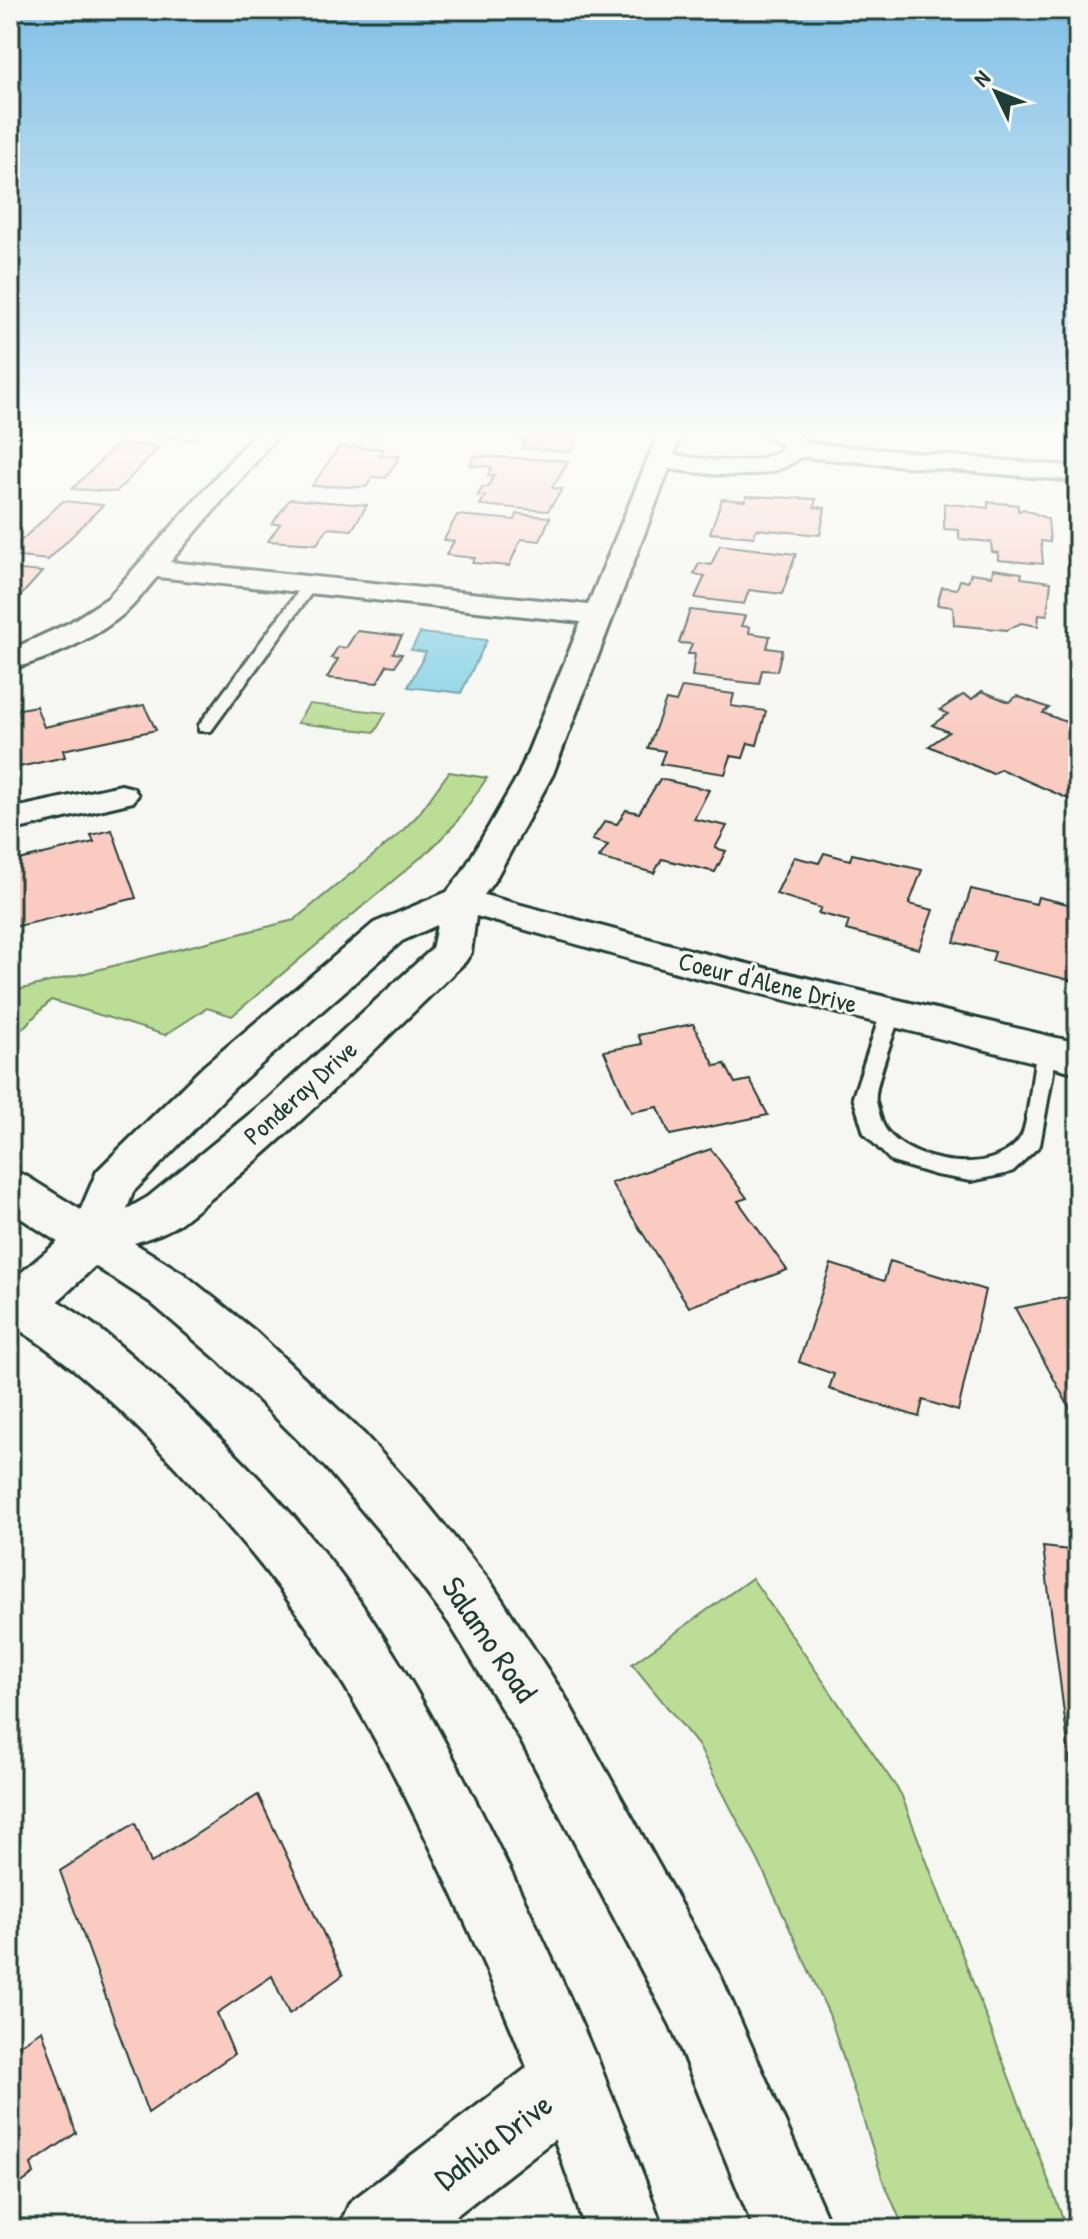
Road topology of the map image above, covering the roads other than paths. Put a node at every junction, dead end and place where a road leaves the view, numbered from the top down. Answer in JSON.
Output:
{"nodes":[{"id":1,"x":177,"y":536,"type":"edge"},
{"id":2,"x":630,"y":536,"type":"edge"},
{"id":3,"x":149,"y":568,"type":"junction"},
{"id":4,"x":311,"y":584,"type":"junction"},
{"id":5,"x":598,"y":615,"type":"junction"},
{"id":6,"x":10,"y":660,"type":"edge"},
{"id":7,"x":205,"y":728,"type":"dead end"},
{"id":8,"x":121,"y":795,"type":"dead end"},
{"id":9,"x":10,"y":820,"type":"edge"},
{"id":10,"x":460,"y":900,"type":"junction"},
{"id":11,"x":891,"y":1012,"type":"junction"},
{"id":12,"x":1063,"y":1054,"type":"edge"},
{"id":13,"x":10,"y":1188,"type":"edge"},
{"id":14,"x":92,"y":1241,"type":"junction"},
{"id":15,"x":14,"y":1301,"type":"edge"},
{"id":16,"x":570,"y":2081,"type":"junction"},
{"id":17,"x":377,"y":2229,"type":"edge"},
{"id":18,"x":624,"y":2229,"type":"edge"},
{"id":19,"x":793,"y":2229,"type":"edge"}],
"edges":[{"from":1,"to":3,"type":"street"},
{"from":2,"to":5,"type":"street","name":"Ponderay Drive"},
{"from":3,"to":4,"type":"street"},
{"from":3,"to":6,"type":"street"},
{"from":4,"to":5,"type":"street"},
{"from":4,"to":7,"type":"lane"},
{"from":5,"to":10,"type":"street","name":"Ponderay Drive"},
{"from":8,"to":9,"type":"street"},
{"from":10,"to":11,"type":"street","name":"Coeur d'Alene Drive"},
{"from":10,"to":14,"type":"street","name":"Ponderay Drive"},
{"from":10,"to":14,"type":"street","name":"Ponderay Drive"},
{"from":11,"to":12,"type":"street","name":"Coeur d'Alene Drive"},
{"from":11,"to":12,"type":"lane"},
{"from":13,"to":14,"type":"street","name":"Salamo Road"},
{"from":14,"to":15,"type":"street","name":"Ponderay Drive"},
{"from":14,"to":19,"type":"street","name":"Salamo Road"},
{"from":15,"to":16,"type":"street"},
{"from":16,"to":17,"type":"street","name":"Dahlia Drive"},
{"from":16,"to":18,"type":"street"}]}
